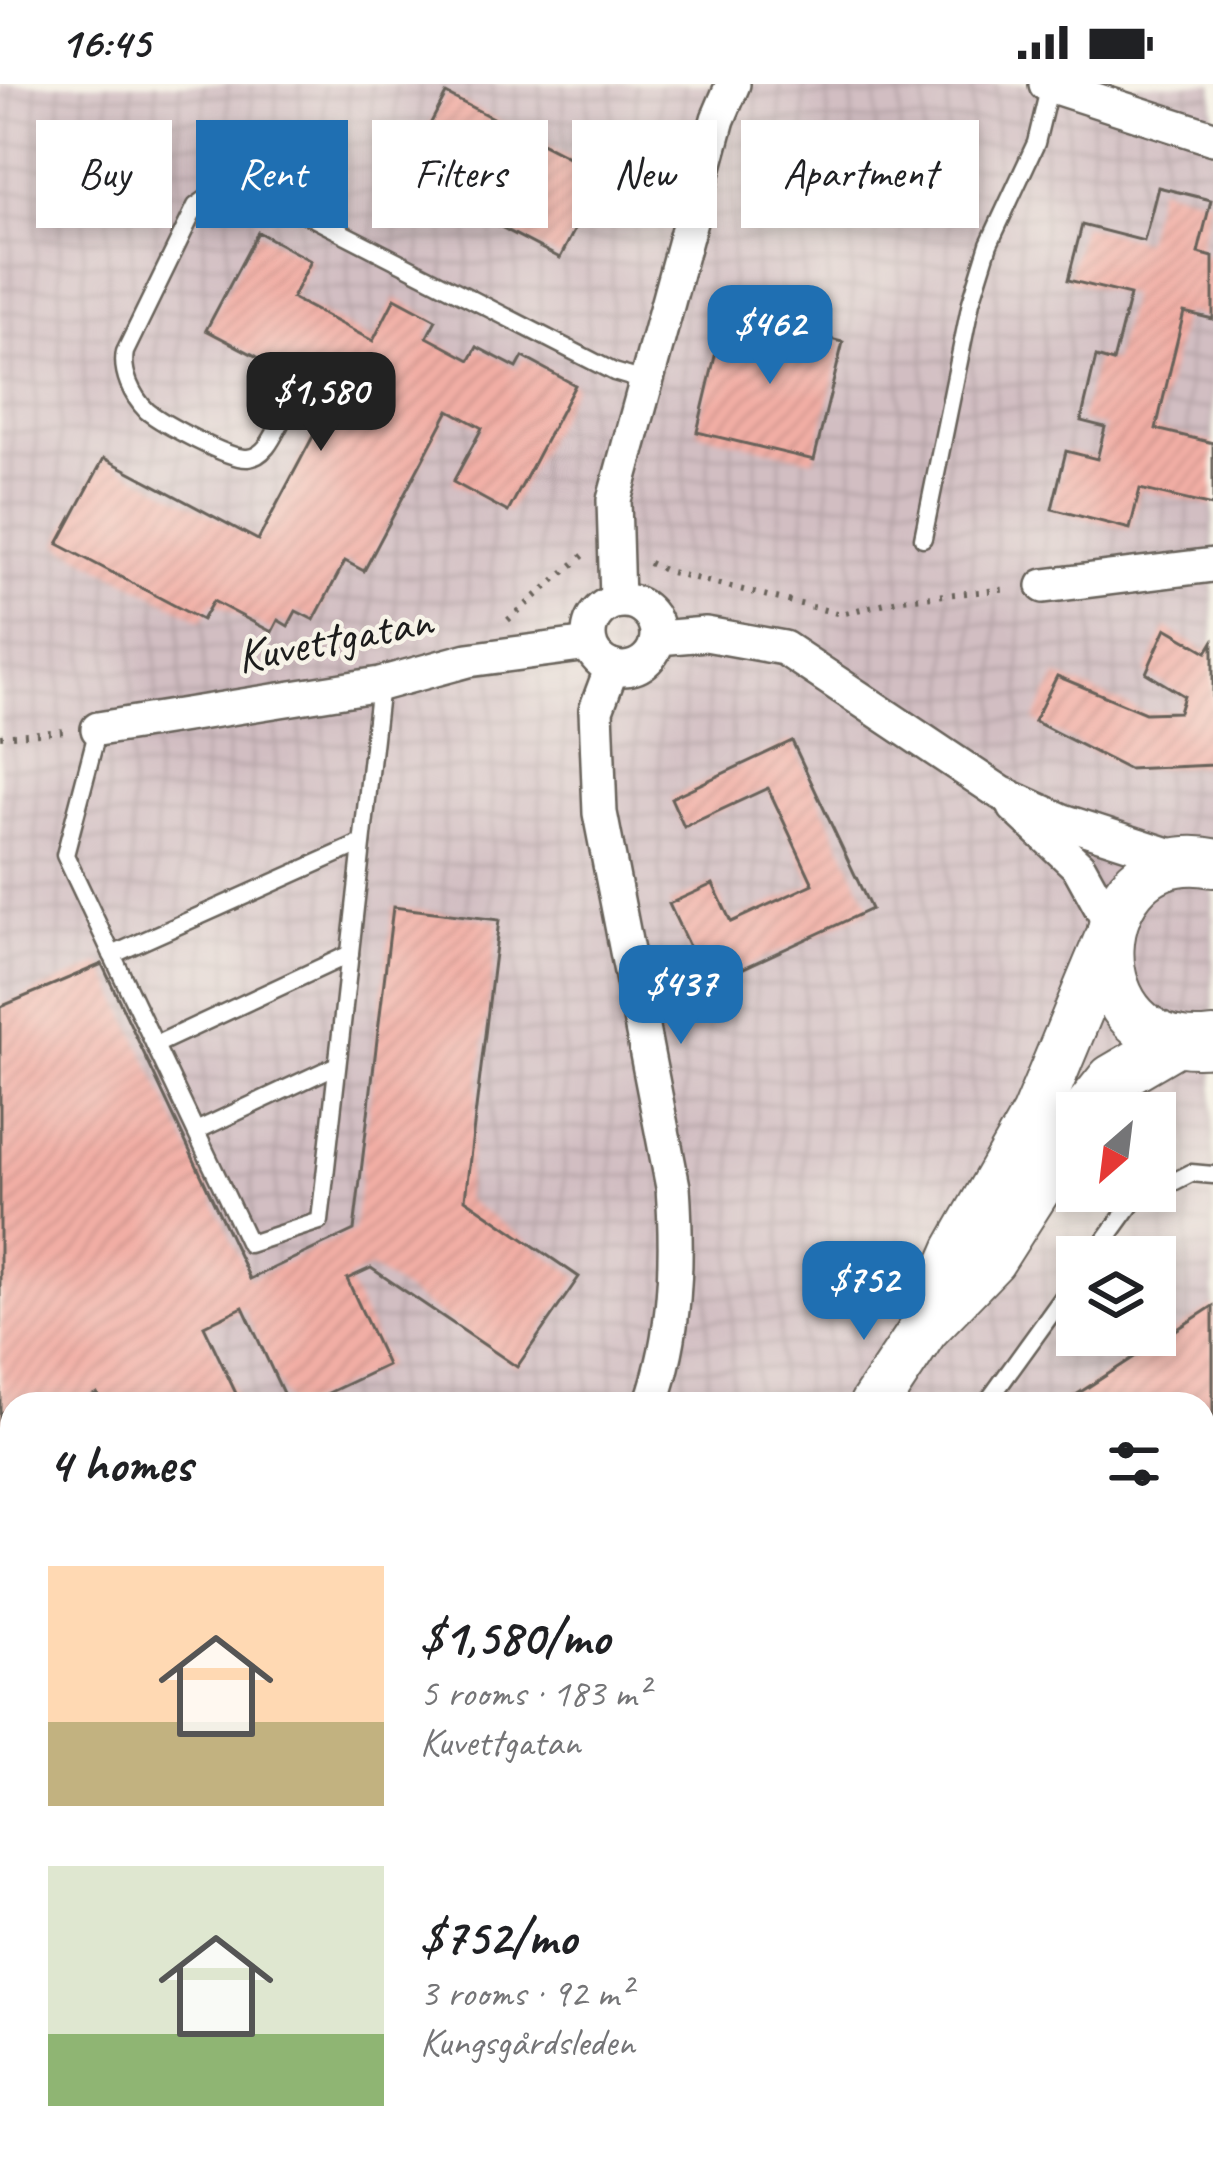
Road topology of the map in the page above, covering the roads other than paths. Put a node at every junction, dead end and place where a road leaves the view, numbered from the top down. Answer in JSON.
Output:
{"nodes":[{"id":1,"x":733,"y":84,"type":"edge"},
{"id":2,"x":1048,"y":85,"type":"edge"},
{"id":3,"x":1213,"y":138,"type":"edge"},
{"id":4,"x":644,"y":381,"type":"junction"},
{"id":5,"x":284,"y":418,"type":"dead end"},
{"id":6,"x":923,"y":538,"type":"dead end"},
{"id":7,"x":1213,"y":565,"type":"edge"},
{"id":8,"x":1044,"y":586,"type":"road end"},
{"id":9,"x":617,"y":600,"type":"junction"},
{"id":10,"x":658,"y":638,"type":"junction"},
{"id":11,"x":600,"y":656,"type":"junction"},
{"id":12,"x":380,"y":684,"type":"junction"},
{"id":13,"x":98,"y":729,"type":"joint"},
{"id":14,"x":1001,"y":793,"type":"junction"},
{"id":15,"x":362,"y":843,"type":"junction"},
{"id":16,"x":1204,"y":861,"type":"edge"},
{"id":17,"x":1109,"y":934,"type":"junction"},
{"id":18,"x":350,"y":954,"type":"junction"},
{"id":19,"x":112,"y":955,"type":"junction"},
{"id":20,"x":155,"y":1045,"type":"junction"},
{"id":21,"x":1200,"y":1045,"type":"edge"},
{"id":22,"x":338,"y":1065,"type":"junction"},
{"id":23,"x":1102,"y":1092,"type":"edge"},
{"id":24,"x":196,"y":1131,"type":"junction"},
{"id":25,"x":1056,"y":1158,"type":"edge"},
{"id":26,"x":1213,"y":1175,"type":"edge"},
{"id":27,"x":1108,"y":1236,"type":"edge"},
{"id":28,"x":1056,"y":1307,"type":"edge"},
{"id":29,"x":924,"y":1329,"type":"junction"},
{"id":30,"x":654,"y":1392,"type":"edge"},
{"id":31,"x":882,"y":1392,"type":"edge"},
{"id":32,"x":995,"y":1392,"type":"edge"}],
"edges":[{"from":1,"to":4,"type":"street"},
{"from":2,"to":3,"type":"street"},
{"from":2,"to":6,"type":"lane"},
{"from":4,"to":5,"type":"lane"},
{"from":4,"to":9,"type":"street"},
{"from":7,"to":8,"type":"street"},
{"from":9,"to":10,"type":"street"},
{"from":9,"to":11,"type":"street"},
{"from":10,"to":11,"type":"street"},
{"from":10,"to":14,"type":"street"},
{"from":11,"to":12,"type":"street","name":"Kuvettgatan"},
{"from":11,"to":30,"type":"street"},
{"from":12,"to":13,"type":"street","name":"Kuvettgatan"},
{"from":12,"to":15,"type":"lane"},
{"from":13,"to":19,"type":"lane"},
{"from":14,"to":16,"type":"street"},
{"from":14,"to":17,"type":"street"},
{"from":15,"to":18,"type":"lane"},
{"from":15,"to":19,"type":"lane"},
{"from":16,"to":17,"type":"main road"},
{"from":17,"to":21,"type":"main road"},
{"from":17,"to":29,"type":"main road"},
{"from":18,"to":20,"type":"lane"},
{"from":18,"to":22,"type":"lane"},
{"from":19,"to":20,"type":"lane"},
{"from":20,"to":24,"type":"lane"},
{"from":21,"to":23,"type":"main road"},
{"from":22,"to":24,"type":"lane"},
{"from":22,"to":24,"type":"lane"},
{"from":25,"to":29,"type":"main road"},
{"from":26,"to":27,"type":"lane"},
{"from":28,"to":32,"type":"lane"},
{"from":29,"to":31,"type":"main road"}]}
